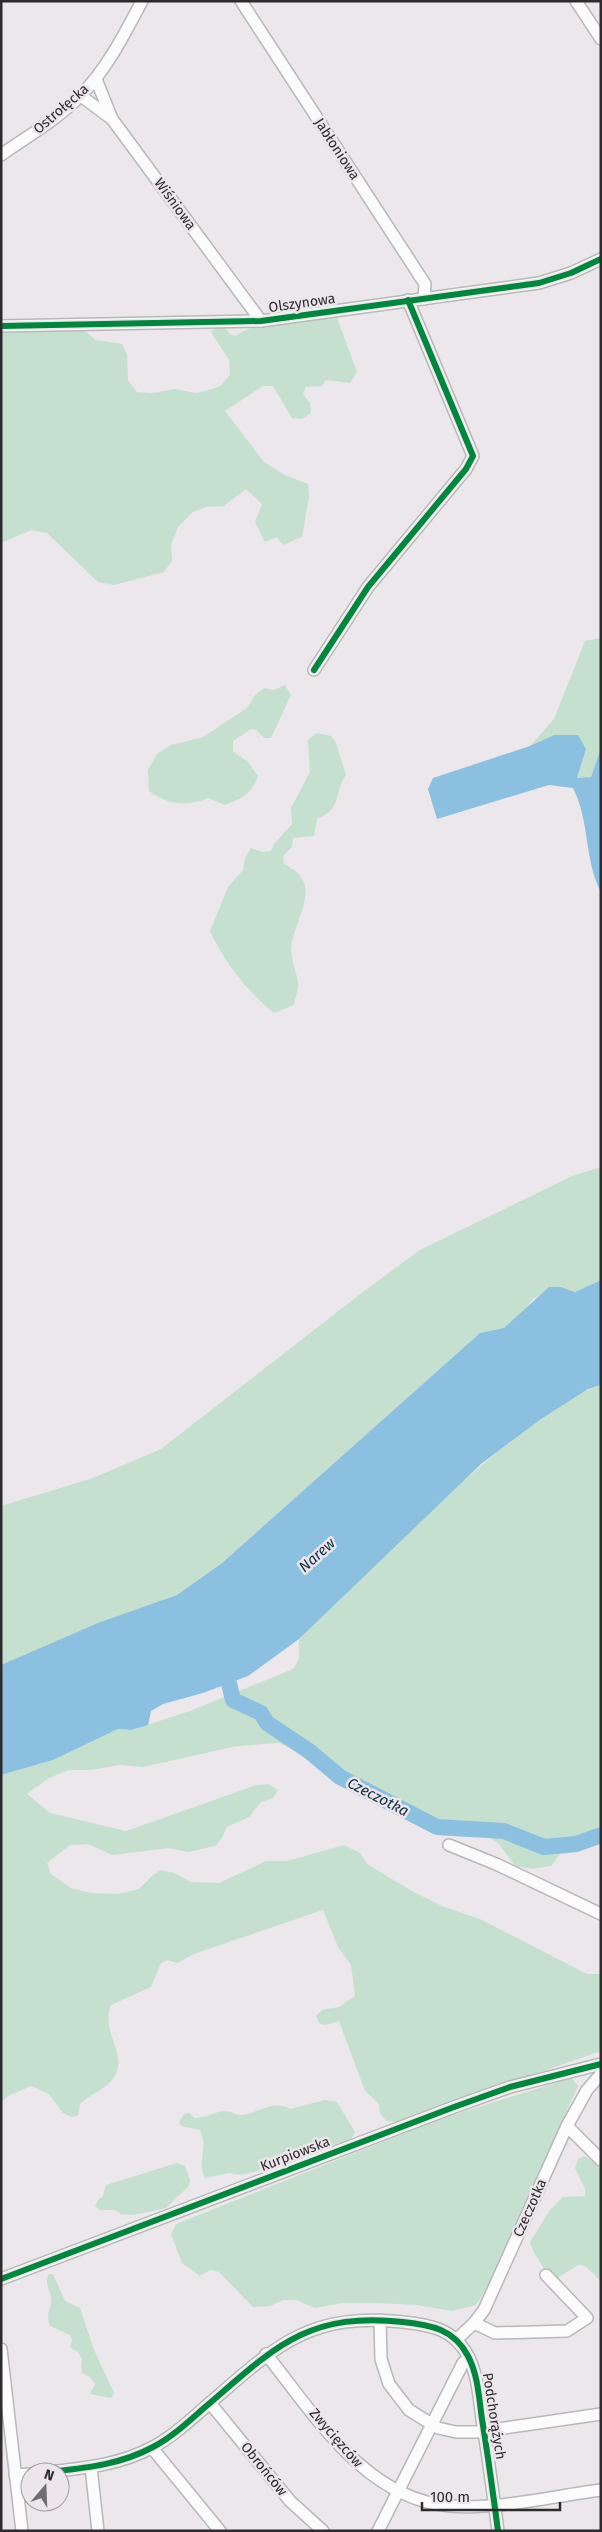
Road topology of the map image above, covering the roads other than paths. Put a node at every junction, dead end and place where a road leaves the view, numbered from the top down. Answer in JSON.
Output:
{"nodes":[{"id":1,"x":142,"y":1,"type":"edge"},
{"id":2,"x":242,"y":1,"type":"edge"},
{"id":3,"x":576,"y":1,"type":"edge"},
{"id":4,"x":601,"y":39,"type":"edge"},
{"id":5,"x":96,"y":78,"type":"junction"},
{"id":6,"x":81,"y":96,"type":"junction"},
{"id":7,"x":112,"y":119,"type":"junction"},
{"id":8,"x":1,"y":155,"type":"edge"},
{"id":9,"x":601,"y":259,"type":"edge"},
{"id":10,"x":424,"y":298,"type":"junction"},
{"id":11,"x":408,"y":300,"type":"junction"},
{"id":12,"x":261,"y":321,"type":"junction"},
{"id":13,"x":1,"y":326,"type":"edge"},
{"id":14,"x":314,"y":670,"type":"dead end"},
{"id":15,"x":449,"y":1845,"type":"dead end"},
{"id":16,"x":601,"y":1914,"type":"edge"},
{"id":17,"x":601,"y":2064,"type":"edge"},
{"id":18,"x":601,"y":2074,"type":"edge"},
{"id":19,"x":567,"y":2126,"type":"junction"},
{"id":20,"x":601,"y":2160,"type":"edge"},
{"id":21,"x":546,"y":2274,"type":"dead end"},
{"id":22,"x":1,"y":2279,"type":"edge"},
{"id":23,"x":380,"y":2320,"type":"junction"},
{"id":24,"x":474,"y":2323,"type":"junction"},
{"id":25,"x":457,"y":2339,"type":"junction"},
{"id":26,"x":1,"y":2349,"type":"edge"},
{"id":27,"x":266,"y":2354,"type":"junction"},
{"id":28,"x":469,"y":2358,"type":"junction"},
{"id":29,"x":210,"y":2403,"type":"junction"},
{"id":30,"x":601,"y":2414,"type":"edge"},
{"id":31,"x":432,"y":2425,"type":"junction"},
{"id":32,"x":484,"y":2431,"type":"junction"},
{"id":33,"x":152,"y":2448,"type":"junction"},
{"id":34,"x":14,"y":2460,"type":"junction"},
{"id":35,"x":1,"y":2462,"type":"edge"},
{"id":36,"x":91,"y":2467,"type":"junction"},
{"id":37,"x":70,"y":2469,"type":"edge"},
{"id":38,"x":15,"y":2475,"type":"junction"},
{"id":39,"x":20,"y":2475,"type":"edge"},
{"id":40,"x":601,"y":2490,"type":"edge"},
{"id":41,"x":398,"y":2491,"type":"junction"},
{"id":42,"x":495,"y":2504,"type":"junction"},
{"id":43,"x":22,"y":2531,"type":"edge"},
{"id":44,"x":98,"y":2531,"type":"edge"},
{"id":45,"x":220,"y":2531,"type":"edge"},
{"id":46,"x":323,"y":2531,"type":"edge"},
{"id":47,"x":378,"y":2531,"type":"edge"},
{"id":48,"x":498,"y":2531,"type":"edge"}],
"edges":[{"from":1,"to":5,"type":"street","name":"Ostrołęcka"},
{"from":2,"to":10,"type":"street","name":"Jabłoniowa"},
{"from":3,"to":4,"type":"street"},
{"from":5,"to":6,"type":"street","name":"Ostrołęcka"},
{"from":5,"to":7,"type":"street"},
{"from":6,"to":7,"type":"street","name":"Wiśniowa"},
{"from":6,"to":8,"type":"street","name":"Ostrołęcka"},
{"from":7,"to":12,"type":"street","name":"Wiśniowa"},
{"from":9,"to":10,"type":"street","name":"Olszynowa"},
{"from":10,"to":11,"type":"street","name":"Olszynowa"},
{"from":11,"to":12,"type":"street","name":"Olszynowa"},
{"from":11,"to":14,"type":"street"},
{"from":12,"to":13,"type":"street","name":"Olszynowa"},
{"from":15,"to":16,"type":"street"},
{"from":17,"to":22,"type":"street","name":"Kurpiowska"},
{"from":18,"to":19,"type":"street","name":"Czeczotka"},
{"from":19,"to":20,"type":"street"},
{"from":19,"to":24,"type":"street","name":"Czeczotka"},
{"from":21,"to":24,"type":"street"},
{"from":23,"to":25,"type":"street"},
{"from":23,"to":27,"type":"street"},
{"from":23,"to":31,"type":"street"},
{"from":24,"to":25,"type":"street","name":"Czeczotka"},
{"from":25,"to":28,"type":"street","name":"Podchorążych"},
{"from":26,"to":34,"type":"street"},
{"from":27,"to":29,"type":"street"},
{"from":27,"to":41,"type":"street","name":"Zwycięzców"},
{"from":28,"to":31,"type":"street"},
{"from":28,"to":32,"type":"street","name":"Podchorążych"},
{"from":29,"to":33,"type":"street"},
{"from":29,"to":46,"type":"street","name":"Obrońców"},
{"from":30,"to":32,"type":"street"},
{"from":31,"to":32,"type":"street"},
{"from":31,"to":41,"type":"street"},
{"from":32,"to":42,"type":"street","name":"Podchorążych"},
{"from":33,"to":36,"type":"street"},
{"from":33,"to":45,"type":"street"},
{"from":34,"to":35,"type":"street"},
{"from":34,"to":38,"type":"street"},
{"from":36,"to":37,"type":"street"},
{"from":36,"to":44,"type":"street"},
{"from":38,"to":39,"type":"street"},
{"from":38,"to":43,"type":"street"},
{"from":40,"to":42,"type":"street","name":"Zwycięzców"},
{"from":41,"to":42,"type":"street","name":"Zwycięzców"},
{"from":41,"to":47,"type":"street"},
{"from":42,"to":48,"type":"street","name":"Podchorążych"}]}
